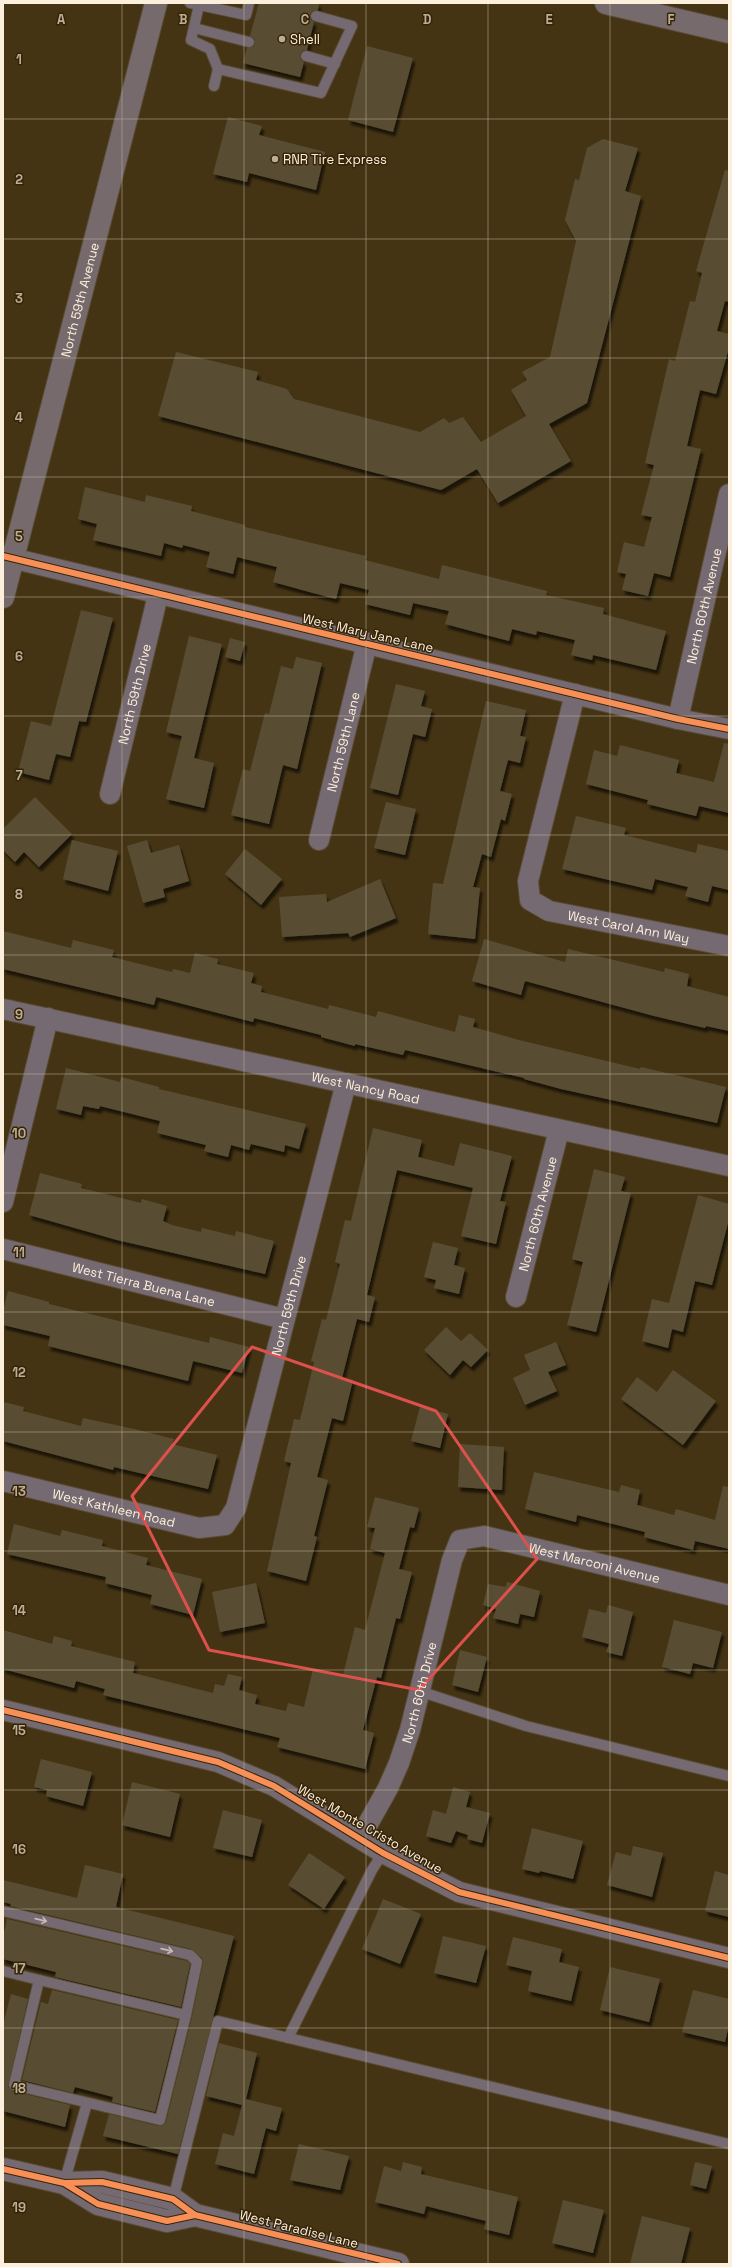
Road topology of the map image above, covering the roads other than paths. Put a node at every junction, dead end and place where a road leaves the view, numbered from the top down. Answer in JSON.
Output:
{"nodes":[{"id":1,"x":156,"y":3,"type":"edge"},
{"id":2,"x":249,"y":3,"type":"edge"},
{"id":3,"x":606,"y":3,"type":"edge"},
{"id":4,"x":194,"y":4,"type":"edge"},
{"id":5,"x":316,"y":16,"type":"dead end"},
{"id":6,"x":194,"y":28,"type":"junction"},
{"id":7,"x":729,"y":32,"type":"edge"},
{"id":8,"x":249,"y":42,"type":"dead end"},
{"id":9,"x":306,"y":56,"type":"dead end"},
{"id":10,"x":334,"y":64,"type":"junction"},
{"id":11,"x":218,"y":69,"type":"junction"},
{"id":12,"x":214,"y":86,"type":"dead end"},
{"id":13,"x":729,"y":494,"type":"edge"},
{"id":14,"x":8,"y":557,"type":"edge"},
{"id":15,"x":158,"y":595,"type":"junction"},
{"id":16,"x":3,"y":597,"type":"edge"},
{"id":17,"x":367,"y":643,"type":"junction"},
{"id":18,"x":575,"y":694,"type":"junction"},
{"id":19,"x":678,"y":719,"type":"junction"},
{"id":20,"x":729,"y":729,"type":"edge"},
{"id":21,"x":110,"y":794,"type":"dead end"},
{"id":22,"x":319,"y":840,"type":"dead end"},
{"id":23,"x":729,"y":946,"type":"edge"},
{"id":24,"x":3,"y":1009,"type":"edge"},
{"id":25,"x":48,"y":1018,"type":"junction"},
{"id":26,"x":346,"y":1083,"type":"junction"},
{"id":27,"x":558,"y":1130,"type":"junction"},
{"id":28,"x":729,"y":1166,"type":"edge"},
{"id":29,"x":3,"y":1202,"type":"edge"},
{"id":30,"x":3,"y":1249,"type":"edge"},
{"id":31,"x":516,"y":1297,"type":"dead end"},
{"id":32,"x":284,"y":1319,"type":"junction"},
{"id":33,"x":3,"y":1481,"type":"edge"},
{"id":34,"x":225,"y":1525,"type":"joint"},
{"id":35,"x":460,"y":1540,"type":"joint"},
{"id":36,"x":729,"y":1594,"type":"edge"},
{"id":37,"x":419,"y":1691,"type":"junction"},
{"id":38,"x":3,"y":1710,"type":"edge"},
{"id":39,"x":729,"y":1776,"type":"edge"},
{"id":40,"x":360,"y":1838,"type":"junction"},
{"id":41,"x":383,"y":1853,"type":"junction"},
{"id":42,"x":3,"y":1911,"type":"edge"},
{"id":43,"x":729,"y":1958,"type":"edge"},
{"id":44,"x":3,"y":1971,"type":"edge"},
{"id":45,"x":39,"y":1980,"type":"junction"},
{"id":46,"x":186,"y":2015,"type":"junction"},
{"id":47,"x":288,"y":2038,"type":"junction"},
{"id":48,"x":87,"y":2103,"type":"junction"},
{"id":49,"x":729,"y":2144,"type":"edge"},
{"id":50,"x":3,"y":2169,"type":"edge"},
{"id":51,"x":64,"y":2183,"type":"junction"},
{"id":52,"x":173,"y":2199,"type":"junction"},
{"id":53,"x":195,"y":2215,"type":"junction"},
{"id":54,"x":398,"y":2264,"type":"edge"}],
"edges":[{"from":1,"to":14,"type":"main road","name":"North 59th Avenue"},
{"from":2,"to":4,"type":"lane"},
{"from":3,"to":7,"type":"main road"},
{"from":4,"to":6,"type":"lane"},
{"from":5,"to":10,"type":"lane"},
{"from":6,"to":8,"type":"lane"},
{"from":6,"to":11,"type":"lane"},
{"from":9,"to":10,"type":"lane"},
{"from":10,"to":11,"type":"lane"},
{"from":11,"to":12,"type":"lane"},
{"from":13,"to":19,"type":"street","name":"North 60th Avenue"},
{"from":14,"to":15,"type":"street","name":"West Mary Jane Lane"},
{"from":14,"to":16,"type":"main road","name":"North 59th Avenue"},
{"from":15,"to":17,"type":"street","name":"West Mary Jane Lane"},
{"from":15,"to":21,"type":"street","name":"North 59th Drive"},
{"from":17,"to":18,"type":"street","name":"West Mary Jane Lane"},
{"from":17,"to":22,"type":"street","name":"North 59th Lane"},
{"from":18,"to":19,"type":"street","name":"West Mary Jane Lane"},
{"from":18,"to":23,"type":"street","name":"West Carol Ann Way"},
{"from":19,"to":20,"type":"street","name":"West Mary Jane Lane"},
{"from":24,"to":25,"type":"street","name":"West Nancy Road"},
{"from":25,"to":26,"type":"street","name":"West Nancy Road"},
{"from":25,"to":29,"type":"street"},
{"from":26,"to":27,"type":"street","name":"West Nancy Road"},
{"from":26,"to":32,"type":"street","name":"North 59th Drive"},
{"from":27,"to":28,"type":"street","name":"West Nancy Road"},
{"from":27,"to":31,"type":"street","name":"North 60th Avenue"},
{"from":30,"to":32,"type":"street","name":"West Tierra Buena Lane"},
{"from":32,"to":34,"type":"street","name":"North 59th Drive"},
{"from":33,"to":34,"type":"street","name":"West Kathleen Road"},
{"from":35,"to":36,"type":"street","name":"West Marconi Avenue"},
{"from":35,"to":37,"type":"street","name":"North 60th Drive"},
{"from":37,"to":39,"type":"lane"},
{"from":37,"to":40,"type":"street","name":"North 60th Drive"},
{"from":38,"to":40,"type":"street","name":"West Monte Cristo Avenue"},
{"from":40,"to":41,"type":"street","name":"West Monte Cristo Avenue"},
{"from":41,"to":43,"type":"street","name":"West Monte Cristo Avenue"},
{"from":41,"to":47,"type":"lane"},
{"from":42,"to":46,"type":"lane","one_way":true},
{"from":44,"to":45,"type":"lane"},
{"from":45,"to":46,"type":"lane"},
{"from":45,"to":48,"type":"lane"},
{"from":46,"to":48,"type":"lane"},
{"from":47,"to":49,"type":"lane"},
{"from":47,"to":52,"type":"lane"},
{"from":48,"to":51,"type":"lane"},
{"from":50,"to":51,"type":"street","name":"West Paradise Lane"},
{"from":51,"to":52,"type":"street","name":"West Paradise Lane"},
{"from":51,"to":53,"type":"street","name":"West Paradise Lane"},
{"from":52,"to":53,"type":"street","name":"West Paradise Lane"},
{"from":53,"to":54,"type":"street","name":"West Paradise Lane"}]}
